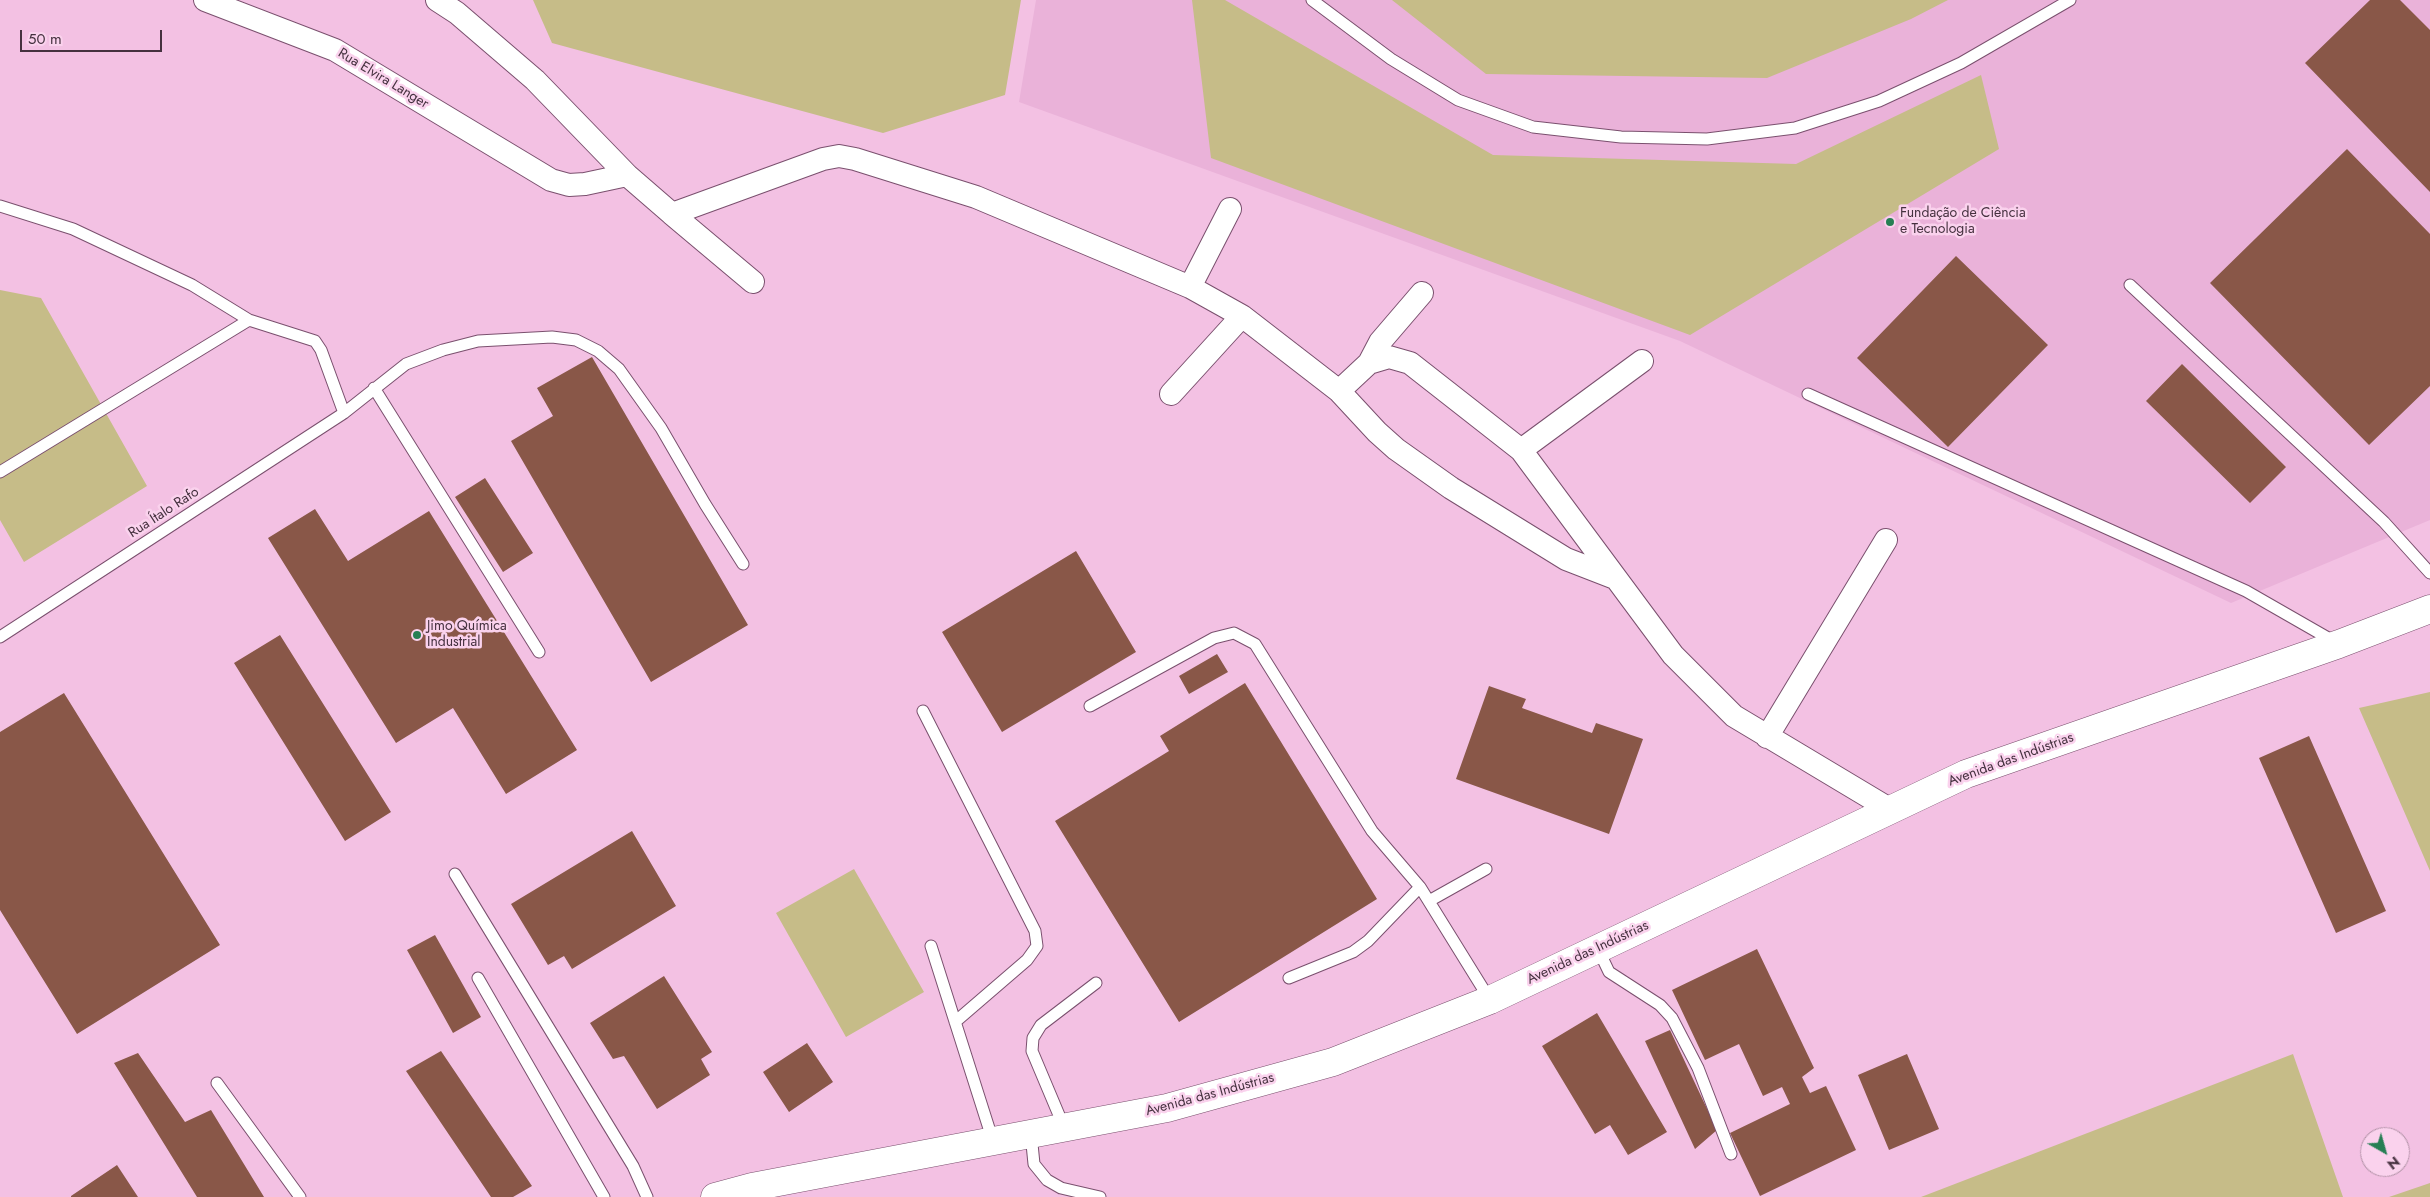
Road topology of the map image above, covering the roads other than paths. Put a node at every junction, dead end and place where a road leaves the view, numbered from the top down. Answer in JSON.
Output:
{"nodes":[{"id":1,"x":205,"y":0,"type":"edge"},
{"id":2,"x":438,"y":0,"type":"edge"},
{"id":3,"x":1312,"y":0,"type":"edge"},
{"id":4,"x":2070,"y":0,"type":"edge"},
{"id":5,"x":627,"y":175,"type":"junction"},
{"id":6,"x":0,"y":206,"type":"edge"},
{"id":7,"x":1230,"y":209,"type":"dead end"},
{"id":8,"x":672,"y":214,"type":"junction"},
{"id":9,"x":753,"y":282,"type":"dead end"},
{"id":10,"x":2130,"y":286,"type":"dead end"},
{"id":11,"x":1190,"y":287,"type":"junction"},
{"id":12,"x":1422,"y":294,"type":"dead end"},
{"id":13,"x":1242,"y":316,"type":"junction"},
{"id":14,"x":249,"y":320,"type":"junction"},
{"id":15,"x":1642,"y":361,"type":"dead end"},
{"id":16,"x":1369,"y":363,"type":"junction"},
{"id":17,"x":374,"y":388,"type":"junction"},
{"id":18,"x":1339,"y":391,"type":"junction"},
{"id":19,"x":1171,"y":394,"type":"dead end"},
{"id":20,"x":1808,"y":394,"type":"dead end"},
{"id":21,"x":344,"y":413,"type":"junction"},
{"id":22,"x":1521,"y":450,"type":"junction"},
{"id":23,"x":0,"y":472,"type":"edge"},
{"id":24,"x":1886,"y":540,"type":"dead end"},
{"id":25,"x":743,"y":564,"type":"dead end"},
{"id":26,"x":2430,"y":573,"type":"edge"},
{"id":27,"x":1615,"y":578,"type":"junction"},
{"id":28,"x":2430,"y":609,"type":"edge"},
{"id":29,"x":0,"y":637,"type":"edge"},
{"id":30,"x":2339,"y":644,"type":"junction"},
{"id":31,"x":539,"y":652,"type":"dead end"},
{"id":32,"x":1090,"y":706,"type":"dead end"},
{"id":33,"x":923,"y":711,"type":"dead end"},
{"id":34,"x":1767,"y":737,"type":"junction"},
{"id":35,"x":1891,"y":810,"type":"junction"},
{"id":36,"x":1486,"y":868,"type":"dead end"},
{"id":37,"x":455,"y":874,"type":"dead end"},
{"id":38,"x":1420,"y":887,"type":"junction"},
{"id":39,"x":1430,"y":901,"type":"junction"},
{"id":40,"x":931,"y":946,"type":"dead end"},
{"id":41,"x":1598,"y":949,"type":"junction"},
{"id":42,"x":478,"y":978,"type":"dead end"},
{"id":43,"x":1289,"y":978,"type":"dead end"},
{"id":44,"x":1096,"y":983,"type":"dead end"},
{"id":45,"x":1490,"y":1000,"type":"junction"},
{"id":46,"x":955,"y":1022,"type":"junction"},
{"id":47,"x":217,"y":1083,"type":"dead end"},
{"id":48,"x":1064,"y":1127,"type":"junction"},
{"id":49,"x":1031,"y":1134,"type":"junction"},
{"id":50,"x":993,"y":1141,"type":"junction"},
{"id":51,"x":1730,"y":1154,"type":"dead end"},
{"id":52,"x":300,"y":1197,"type":"edge"},
{"id":53,"x":604,"y":1197,"type":"edge"},
{"id":54,"x":647,"y":1197,"type":"edge"},
{"id":55,"x":715,"y":1197,"type":"edge"},
{"id":56,"x":1100,"y":1197,"type":"edge"}],
"edges":[{"from":1,"to":5,"type":"street","name":"Rua Elvira Langer"},
{"from":2,"to":5,"type":"street"},
{"from":3,"to":4,"type":"lane"},
{"from":5,"to":8,"type":"street"},
{"from":6,"to":14,"type":"lane"},
{"from":7,"to":11,"type":"street"},
{"from":8,"to":9,"type":"street"},
{"from":8,"to":11,"type":"street"},
{"from":10,"to":26,"type":"lane"},
{"from":11,"to":13,"type":"street"},
{"from":12,"to":16,"type":"street"},
{"from":13,"to":18,"type":"street"},
{"from":13,"to":19,"type":"street"},
{"from":14,"to":21,"type":"lane"},
{"from":14,"to":23,"type":"lane"},
{"from":15,"to":22,"type":"street"},
{"from":16,"to":18,"type":"street"},
{"from":16,"to":22,"type":"street"},
{"from":17,"to":21,"type":"lane","name":"Rua Ítalo Rafo"},
{"from":17,"to":25,"type":"lane","name":"Rua Ítalo Rafo"},
{"from":17,"to":31,"type":"lane"},
{"from":18,"to":27,"type":"street"},
{"from":20,"to":30,"type":"lane"},
{"from":21,"to":29,"type":"lane","name":"Rua Ítalo Rafo"},
{"from":22,"to":27,"type":"street"},
{"from":24,"to":34,"type":"street"},
{"from":27,"to":34,"type":"street"},
{"from":28,"to":30,"type":"main road","name":"Avenida das Indústrias"},
{"from":30,"to":35,"type":"main road","name":"Avenida das Indústrias"},
{"from":32,"to":38,"type":"lane"},
{"from":33,"to":46,"type":"lane"},
{"from":34,"to":35,"type":"street"},
{"from":35,"to":41,"type":"main road","name":"Avenida das Indústrias"},
{"from":36,"to":39,"type":"lane"},
{"from":37,"to":54,"type":"lane"},
{"from":38,"to":39,"type":"lane"},
{"from":38,"to":43,"type":"lane"},
{"from":39,"to":45,"type":"lane"},
{"from":40,"to":46,"type":"lane"},
{"from":41,"to":45,"type":"main road","name":"Avenida das Indústrias"},
{"from":41,"to":51,"type":"lane"},
{"from":42,"to":53,"type":"lane"},
{"from":44,"to":48,"type":"lane"},
{"from":45,"to":48,"type":"main road","name":"Avenida das Indústrias"},
{"from":46,"to":50,"type":"lane"},
{"from":47,"to":52,"type":"lane"},
{"from":48,"to":49,"type":"main road","name":"Avenida das Indústrias"},
{"from":49,"to":50,"type":"main road","name":"Avenida das Indústrias"},
{"from":49,"to":56,"type":"lane"},
{"from":50,"to":55,"type":"main road","name":"Avenida das Indústrias"}]}
